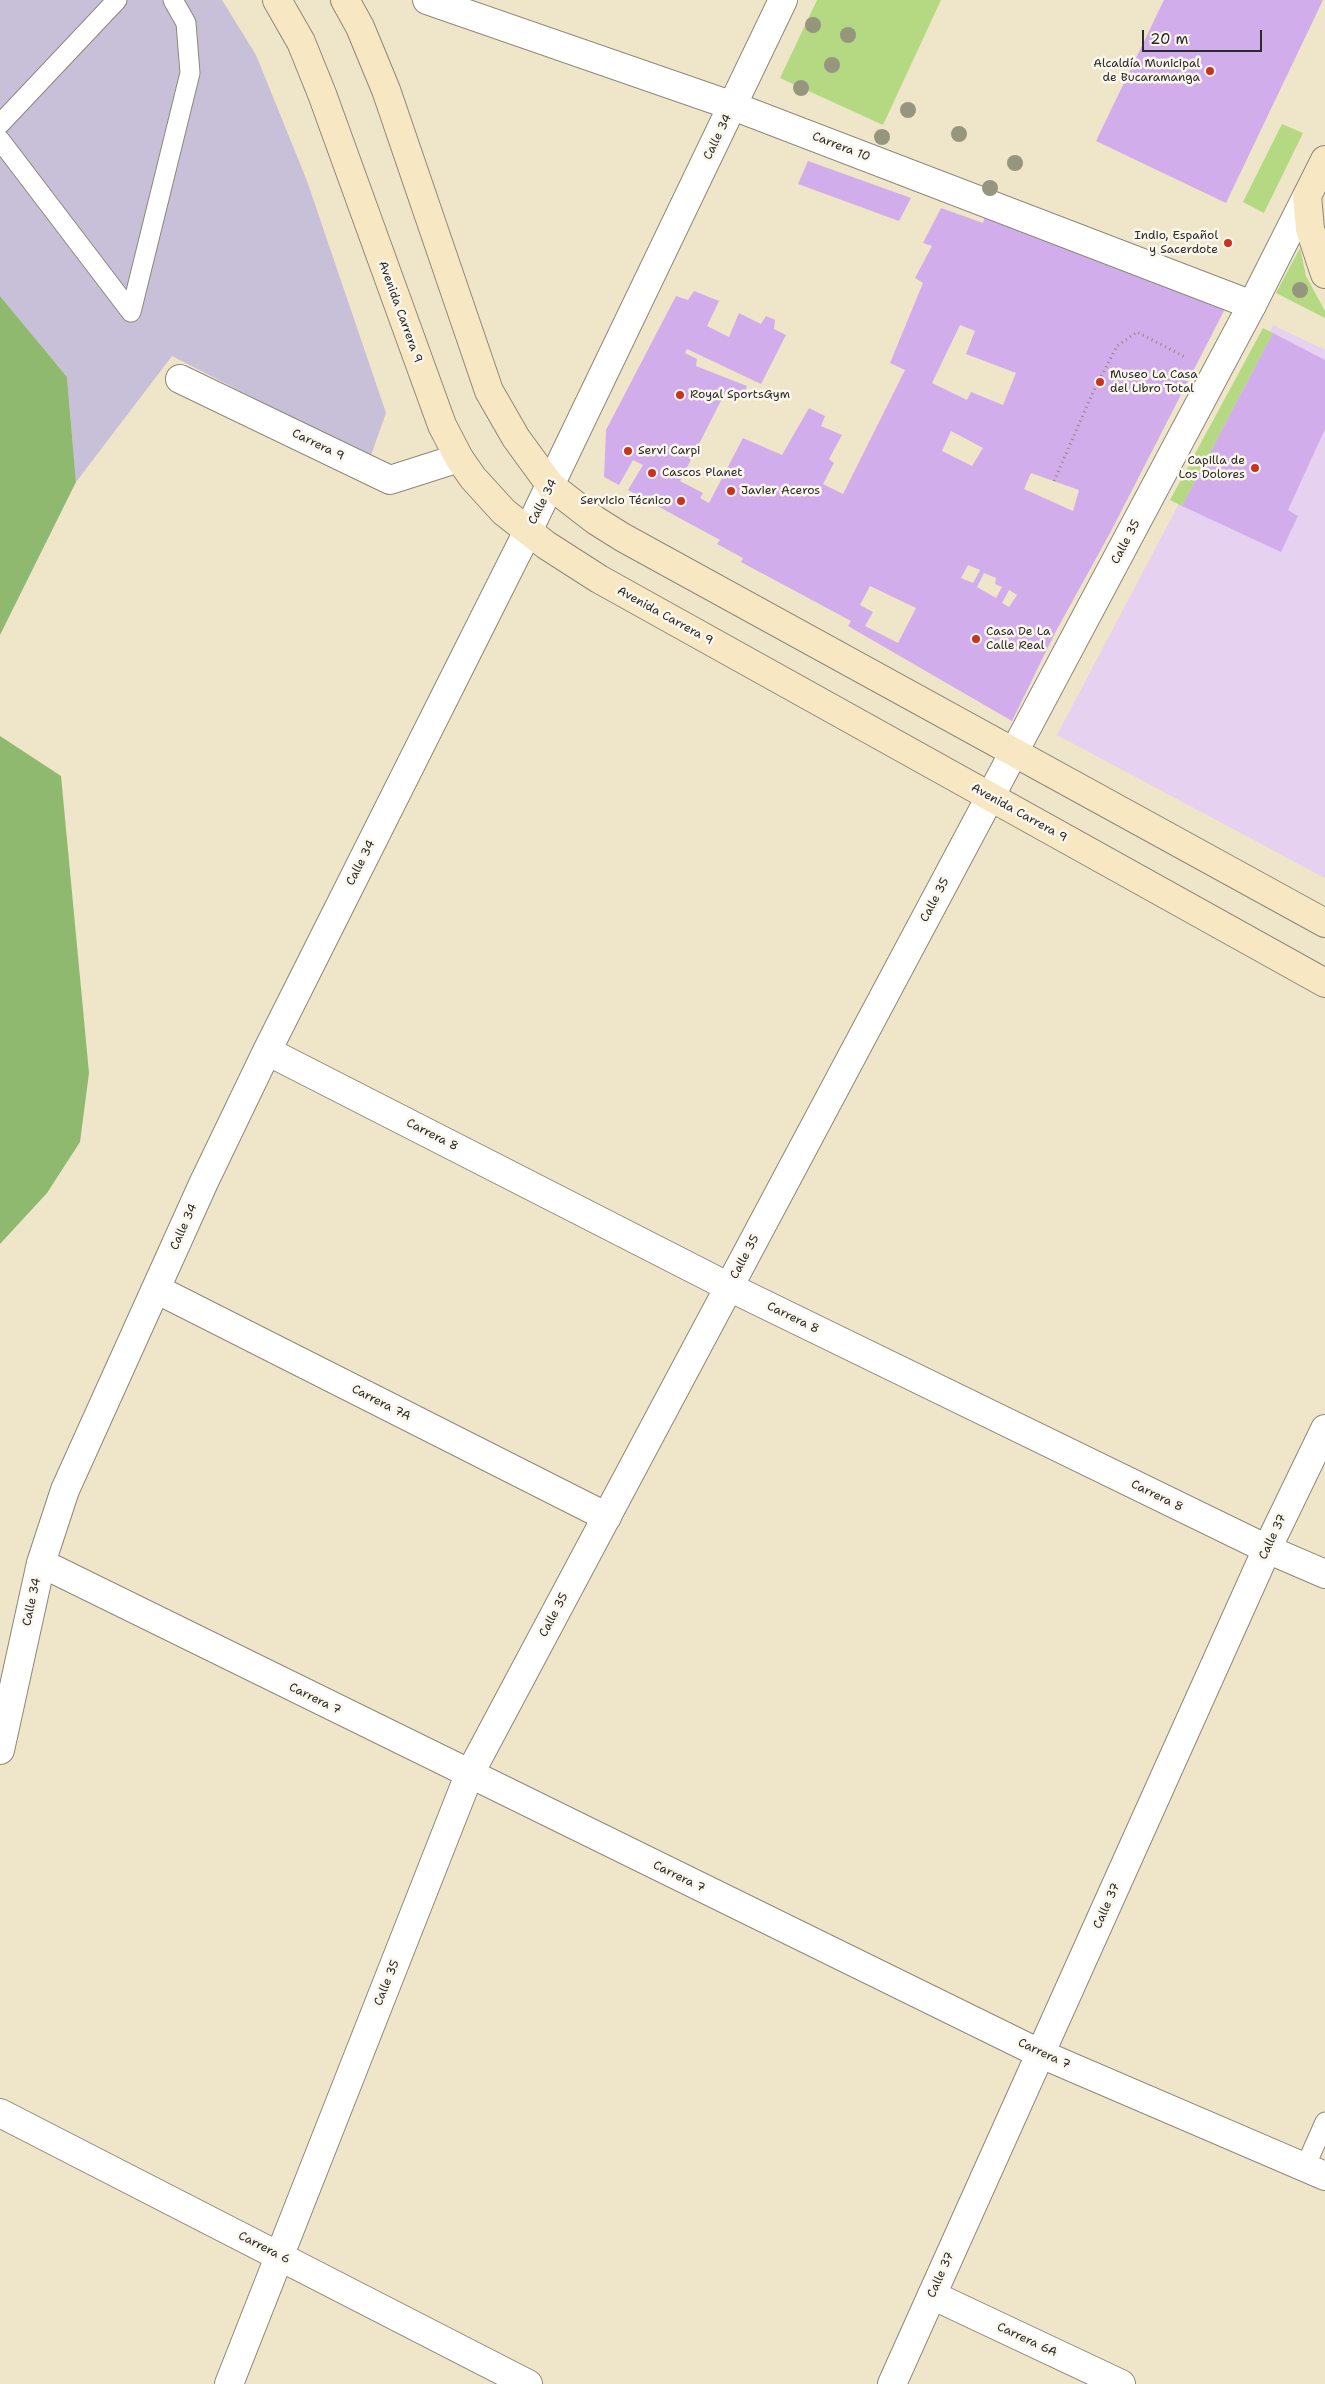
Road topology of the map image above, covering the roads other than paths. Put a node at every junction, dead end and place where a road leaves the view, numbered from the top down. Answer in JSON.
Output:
{"nodes":[{"id":1,"x":117,"y":0,"type":"edge"},
{"id":2,"x":173,"y":0,"type":"edge"},
{"id":3,"x":277,"y":0,"type":"edge"},
{"id":4,"x":344,"y":0,"type":"edge"},
{"id":5,"x":427,"y":0,"type":"edge"},
{"id":6,"x":783,"y":0,"type":"edge"},
{"id":7,"x":733,"y":106,"type":"junction"},
{"id":8,"x":0,"y":124,"type":"edge"},
{"id":9,"x":0,"y":140,"type":"edge"},
{"id":10,"x":1325,"y":160,"type":"edge"},
{"id":11,"x":1307,"y":196,"type":"junction"},
{"id":12,"x":1325,"y":274,"type":"edge"},
{"id":13,"x":1252,"y":305,"type":"junction"},
{"id":14,"x":180,"y":379,"type":"dead end"},
{"id":15,"x":459,"y":458,"type":"junction"},
{"id":16,"x":551,"y":486,"type":"junction"},
{"id":17,"x":528,"y":531,"type":"junction"},
{"id":18,"x":1014,"y":752,"type":"junction"},
{"id":19,"x":990,"y":797,"type":"junction"},
{"id":20,"x":1325,"y":923,"type":"edge"},
{"id":21,"x":1325,"y":983,"type":"edge"},
{"id":22,"x":267,"y":1051,"type":"junction"},
{"id":23,"x":729,"y":1287,"type":"junction"},
{"id":24,"x":156,"y":1289,"type":"junction"},
{"id":25,"x":1325,"y":1429,"type":"edge"},
{"id":26,"x":607,"y":1516,"type":"junction"},
{"id":27,"x":1267,"y":1550,"type":"junction"},
{"id":28,"x":41,"y":1563,"type":"junction"},
{"id":29,"x":1325,"y":1574,"type":"edge"},
{"id":30,"x":0,"y":1750,"type":"edge"},
{"id":31,"x":469,"y":1775,"type":"junction"},
{"id":32,"x":1041,"y":2054,"type":"junction"},
{"id":33,"x":0,"y":2113,"type":"edge"},
{"id":34,"x":1325,"y":2122,"type":"edge"},
{"id":35,"x":1315,"y":2171,"type":"edge"},
{"id":36,"x":279,"y":2256,"type":"junction"},
{"id":37,"x":932,"y":2295,"type":"junction"},
{"id":38,"x":228,"y":2384,"type":"edge"},
{"id":39,"x":528,"y":2384,"type":"edge"},
{"id":40,"x":892,"y":2384,"type":"edge"},
{"id":41,"x":1121,"y":2384,"type":"edge"}],
"edges":[{"from":1,"to":8,"type":"lane"},
{"from":2,"to":9,"type":"lane"},
{"from":3,"to":15,"type":"main road","name":"Avenida Carrera 9"},
{"from":4,"to":16,"type":"main road"},
{"from":5,"to":7,"type":"street","name":"Carrera 10"},
{"from":6,"to":7,"type":"street","name":"Calle 34"},
{"from":7,"to":13,"type":"street","name":"Carrera 10"},
{"from":7,"to":16,"type":"street","name":"Calle 34"},
{"from":10,"to":11,"type":"main road","name":"Calle 35"},
{"from":11,"to":12,"type":"main road"},
{"from":11,"to":13,"type":"street","name":"Calle 35"},
{"from":13,"to":18,"type":"street","name":"Calle 35"},
{"from":14,"to":15,"type":"street","name":"Carrera 9"},
{"from":15,"to":17,"type":"main road","name":"Avenida Carrera 9"},
{"from":16,"to":17,"type":"street","name":"Calle 34"},
{"from":16,"to":18,"type":"main road"},
{"from":17,"to":19,"type":"main road","name":"Avenida Carrera 9"},
{"from":17,"to":22,"type":"street","name":"Calle 34"},
{"from":18,"to":19,"type":"street","name":"Calle 35"},
{"from":18,"to":20,"type":"main road"},
{"from":19,"to":21,"type":"main road","name":"Avenida Carrera 9"},
{"from":19,"to":23,"type":"street","name":"Calle 35"},
{"from":22,"to":23,"type":"street","name":"Carrera 8"},
{"from":22,"to":24,"type":"street","name":"Calle 34"},
{"from":23,"to":26,"type":"street","name":"Calle 35"},
{"from":23,"to":27,"type":"street","name":"Carrera 8"},
{"from":24,"to":26,"type":"street","name":"Carrera 7A"},
{"from":24,"to":28,"type":"street","name":"Calle 34"},
{"from":25,"to":27,"type":"street","name":"Calle 37"},
{"from":26,"to":31,"type":"street","name":"Calle 35"},
{"from":27,"to":29,"type":"street","name":"Carrera 8"},
{"from":27,"to":32,"type":"street","name":"Calle 37"},
{"from":28,"to":30,"type":"street","name":"Calle 34"},
{"from":28,"to":31,"type":"street","name":"Carrera 7"},
{"from":31,"to":32,"type":"street","name":"Carrera 7"},
{"from":31,"to":36,"type":"street","name":"Calle 35"},
{"from":32,"to":35,"type":"street","name":"Carrera 7"},
{"from":32,"to":37,"type":"street","name":"Calle 37"},
{"from":33,"to":36,"type":"street","name":"Carrera 6"},
{"from":34,"to":35,"type":"lane"},
{"from":36,"to":38,"type":"street","name":"Calle 35"},
{"from":36,"to":39,"type":"street","name":"Carrera 6"},
{"from":37,"to":40,"type":"street","name":"Calle 37"},
{"from":37,"to":41,"type":"street","name":"Carrera 6A"}]}
